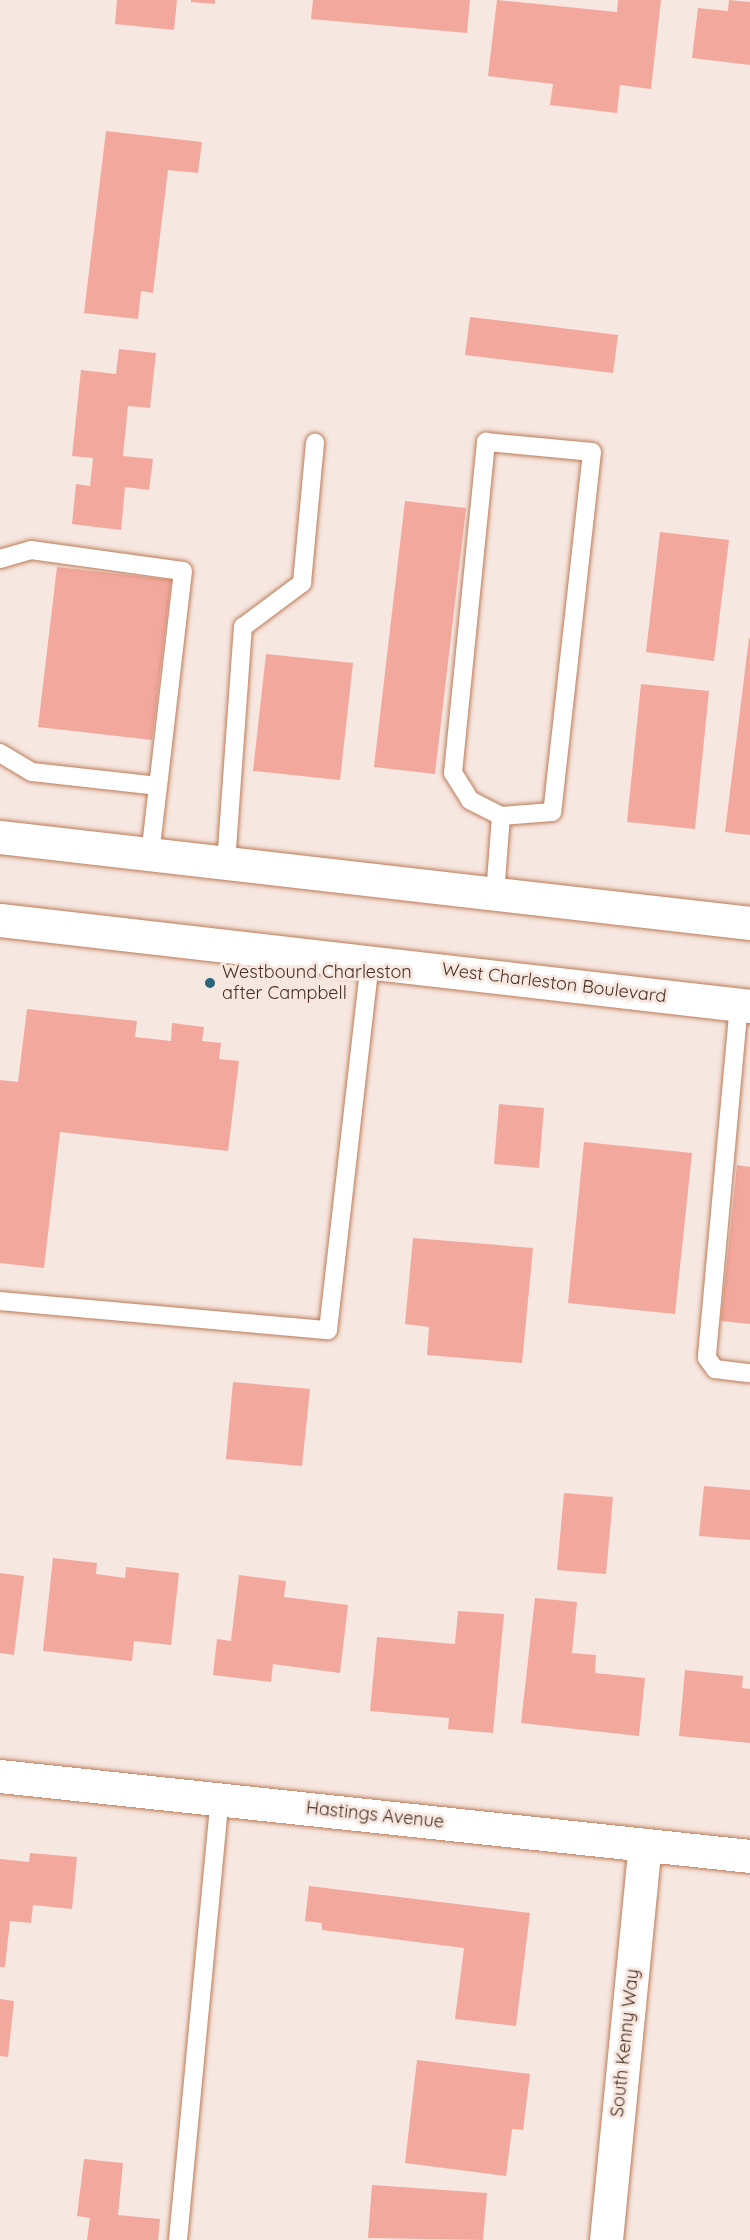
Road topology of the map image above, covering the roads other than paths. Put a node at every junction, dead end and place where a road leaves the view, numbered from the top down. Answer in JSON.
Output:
{"nodes":[{"id":1,"x":315,"y":443,"type":"dead end"},
{"id":2,"x":0,"y":559,"type":"edge"},
{"id":3,"x":0,"y":753,"type":"edge"},
{"id":4,"x":158,"y":786,"type":"junction"},
{"id":5,"x":501,"y":816,"type":"junction"},
{"id":6,"x":0,"y":837,"type":"edge"},
{"id":7,"x":150,"y":855,"type":"junction"},
{"id":8,"x":226,"y":863,"type":"junction"},
{"id":9,"x":495,"y":894,"type":"junction"},
{"id":10,"x":0,"y":920,"type":"edge"},
{"id":11,"x":750,"y":923,"type":"edge"},
{"id":12,"x":370,"y":962,"type":"junction"},
{"id":13,"x":744,"y":1005,"type":"edge"},
{"id":14,"x":0,"y":1301,"type":"edge"},
{"id":15,"x":750,"y":1373,"type":"edge"},
{"id":16,"x":0,"y":1776,"type":"edge"},
{"id":17,"x":220,"y":1798,"type":"junction"},
{"id":18,"x":645,"y":1845,"type":"junction"},
{"id":19,"x":750,"y":1856,"type":"edge"},
{"id":20,"x":178,"y":2240,"type":"edge"},
{"id":21,"x":606,"y":2240,"type":"edge"}],
"edges":[{"from":1,"to":8,"type":"lane"},
{"from":2,"to":4,"type":"lane"},
{"from":3,"to":4,"type":"lane"},
{"from":4,"to":7,"type":"lane"},
{"from":5,"to":5,"type":"lane"},
{"from":5,"to":9,"type":"lane"},
{"from":6,"to":7,"type":"main road"},
{"from":7,"to":8,"type":"main road"},
{"from":8,"to":9,"type":"main road"},
{"from":9,"to":11,"type":"main road"},
{"from":10,"to":12,"type":"main road","name":"West Charleston Boulevard"},
{"from":12,"to":13,"type":"main road","name":"West Charleston Boulevard"},
{"from":12,"to":14,"type":"lane"},
{"from":13,"to":15,"type":"lane"},
{"from":16,"to":17,"type":"main road","name":"Hastings Avenue"},
{"from":17,"to":18,"type":"main road","name":"Hastings Avenue"},
{"from":17,"to":20,"type":"lane"},
{"from":18,"to":19,"type":"main road","name":"Hastings Avenue"},
{"from":18,"to":21,"type":"main road","name":"South Kenny Way"}]}
